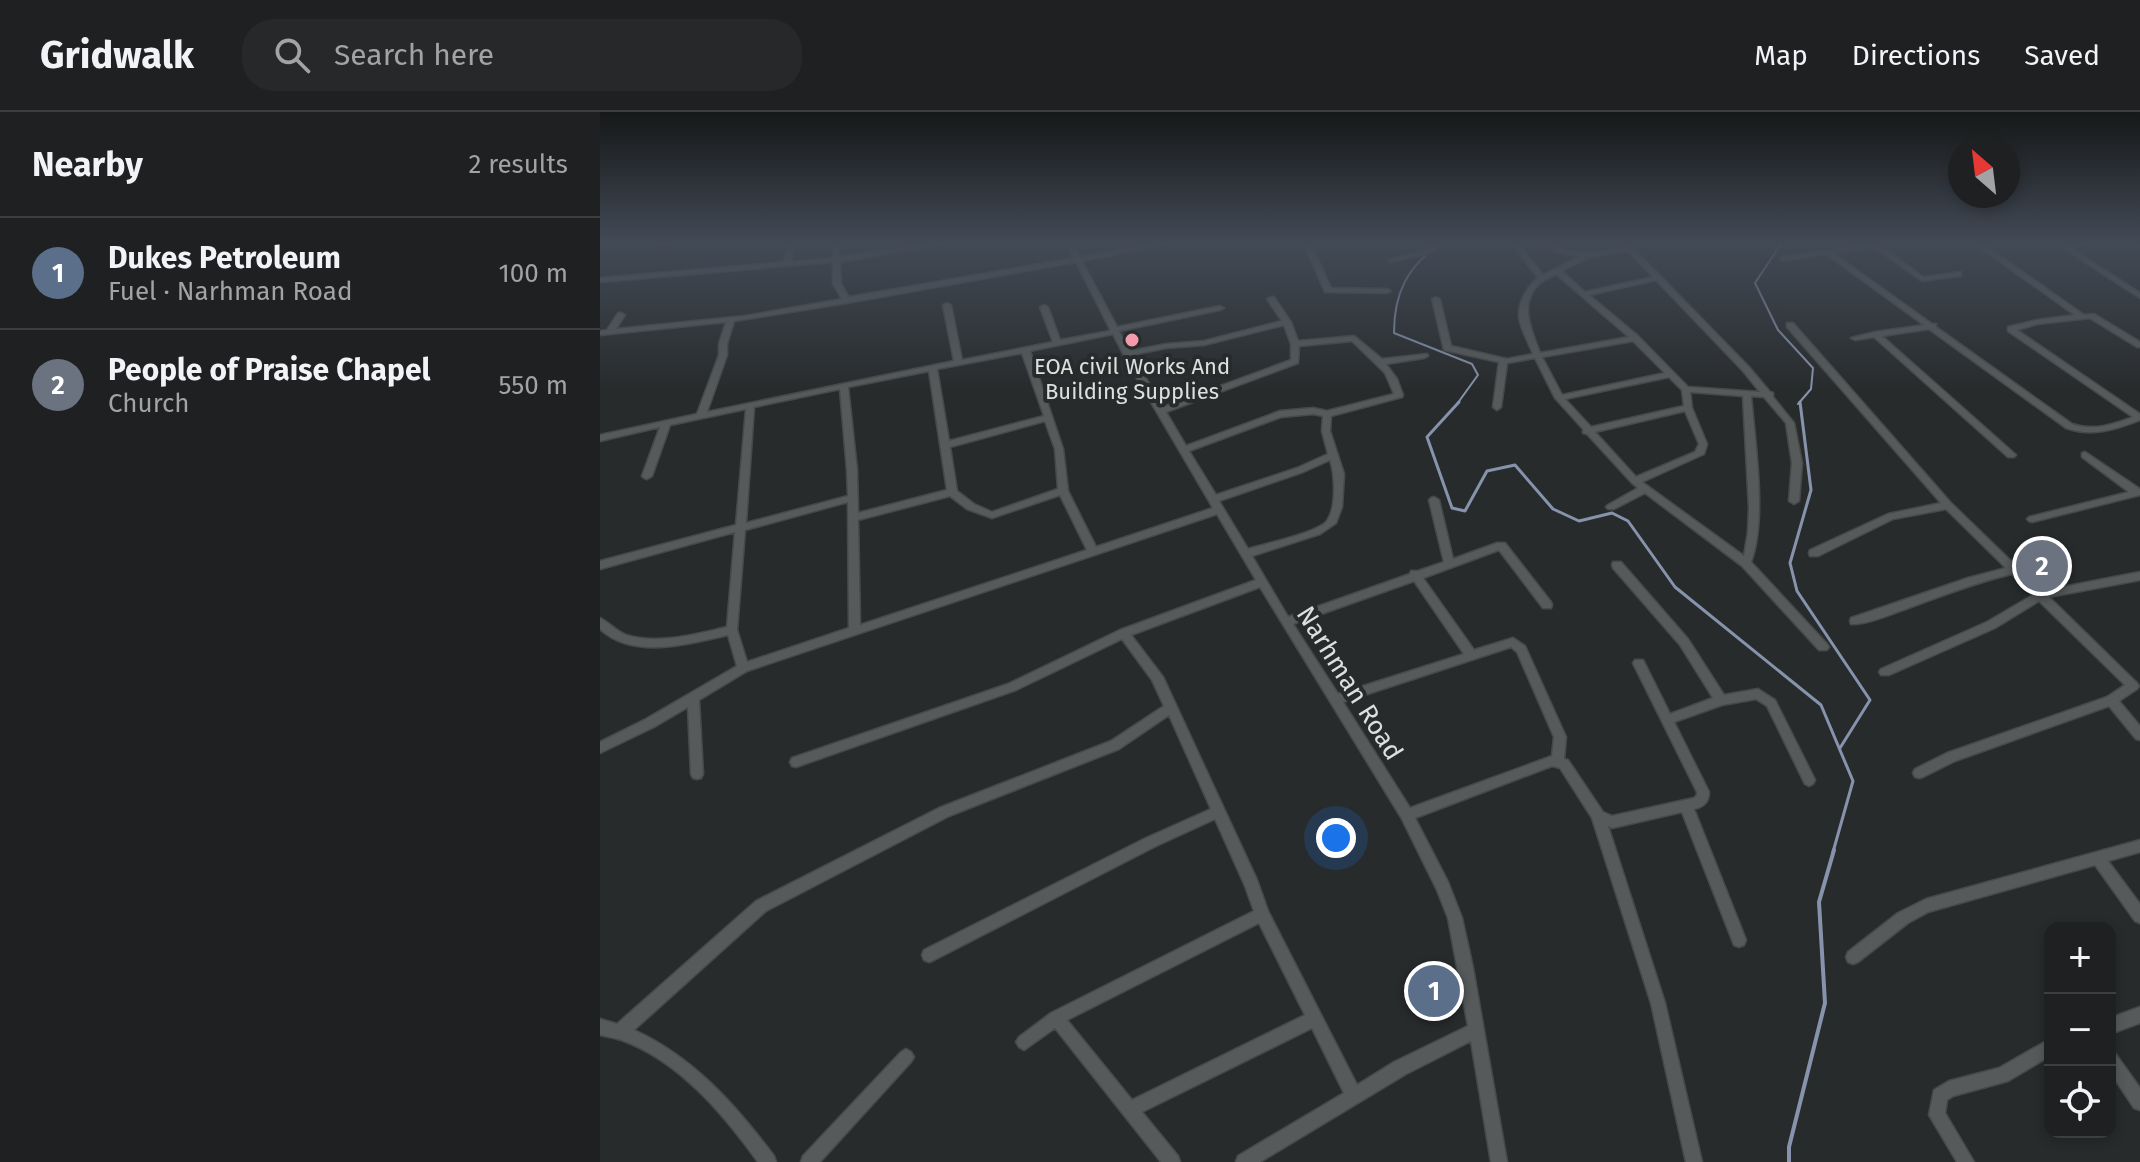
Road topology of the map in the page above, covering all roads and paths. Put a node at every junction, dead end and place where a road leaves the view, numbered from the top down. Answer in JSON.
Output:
{"nodes":[{"id":1,"x":842,"y":293,"type":"edge"},
{"id":2,"x":892,"y":293,"type":"edge"},
{"id":3,"x":1094,"y":293,"type":"edge"},
{"id":4,"x":1529,"y":293,"type":"edge"},
{"id":5,"x":1588,"y":293,"type":"edge"},
{"id":6,"x":1671,"y":293,"type":"edge"},
{"id":7,"x":1886,"y":293,"type":"edge"},
{"id":8,"x":2048,"y":293,"type":"edge"},
{"id":9,"x":1584,"y":294,"type":"joint"},
{"id":10,"x":1271,"y":299,"type":"dead end"},
{"id":11,"x":1436,"y":299,"type":"dead end"},
{"id":12,"x":847,"y":301,"type":"junction"},
{"id":13,"x":947,"y":305,"type":"dead end"},
{"id":14,"x":1044,"y":307,"type":"dead end"},
{"id":15,"x":1220,"y":308,"type":"dead end"},
{"id":16,"x":621,"y":315,"type":"dead end"},
{"id":17,"x":2081,"y":316,"type":"junction"},
{"id":18,"x":731,"y":319,"type":"junction"},
{"id":19,"x":1287,"y":322,"type":"junction"},
{"id":20,"x":1790,"y":325,"type":"dead end"},
{"id":21,"x":1933,"y":326,"type":"junction"},
{"id":22,"x":1114,"y":331,"type":"junction"},
{"id":23,"x":610,"y":332,"type":"junction"},
{"id":24,"x":600,"y":333,"type":"edge"},
{"id":25,"x":1875,"y":334,"type":"junction"},
{"id":26,"x":1635,"y":338,"type":"junction"},
{"id":27,"x":1855,"y":338,"type":"dead end"},
{"id":28,"x":1057,"y":342,"type":"junction"},
{"id":29,"x":1296,"y":344,"type":"junction"},
{"id":30,"x":2140,"y":345,"type":"edge"},
{"id":31,"x":1025,"y":349,"type":"junction"},
{"id":32,"x":1127,"y":354,"type":"junction"},
{"id":33,"x":1537,"y":355,"type":"junction"},
{"id":34,"x":1424,"y":356,"type":"dead end"},
{"id":35,"x":1503,"y":361,"type":"junction"},
{"id":36,"x":958,"y":362,"type":"junction"},
{"id":37,"x":1379,"y":362,"type":"junction"},
{"id":38,"x":933,"y":368,"type":"junction"},
{"id":39,"x":1670,"y":374,"type":"junction"},
{"id":40,"x":844,"y":386,"type":"junction"},
{"id":41,"x":1686,"y":389,"type":"junction"},
{"id":42,"x":1747,"y":394,"type":"junction"},
{"id":43,"x":1770,"y":395,"type":"junction"},
{"id":44,"x":1559,"y":398,"type":"junction"},
{"id":45,"x":750,"y":406,"type":"junction"},
{"id":46,"x":1497,"y":407,"type":"dead end"},
{"id":47,"x":1688,"y":408,"type":"junction"},
{"id":48,"x":1161,"y":411,"type":"junction"},
{"id":49,"x":1327,"y":414,"type":"junction"},
{"id":50,"x":701,"y":416,"type":"junction"},
{"id":51,"x":2139,"y":417,"type":"edge"},
{"id":52,"x":1047,"y":418,"type":"junction"},
{"id":53,"x":666,"y":424,"type":"junction"},
{"id":54,"x":1586,"y":431,"type":"junction"},
{"id":55,"x":600,"y":438,"type":"edge"},
{"id":56,"x":945,"y":445,"type":"junction"},
{"id":57,"x":1184,"y":450,"type":"junction"},
{"id":58,"x":2011,"y":455,"type":"dead end"},
{"id":59,"x":2085,"y":455,"type":"dead end"},
{"id":60,"x":1331,"y":456,"type":"junction"},
{"id":61,"x":647,"y":476,"type":"dead end"},
{"id":62,"x":1635,"y":481,"type":"junction"},
{"id":63,"x":1644,"y":489,"type":"junction"},
{"id":64,"x":1063,"y":491,"type":"junction"},
{"id":65,"x":952,"y":492,"type":"junction"},
{"id":66,"x":2138,"y":492,"type":"edge"},
{"id":67,"x":851,"y":498,"type":"junction"},
{"id":68,"x":1434,"y":500,"type":"dead end"},
{"id":69,"x":1794,"y":501,"type":"dead end"},
{"id":70,"x":1215,"y":505,"type":"junction"},
{"id":71,"x":1948,"y":505,"type":"junction"},
{"id":72,"x":1611,"y":507,"type":"dead end"},
{"id":73,"x":852,"y":518,"type":"junction"},
{"id":74,"x":2032,"y":519,"type":"dead end"},
{"id":75,"x":739,"y":527,"type":"junction"},
{"id":76,"x":1092,"y":550,"type":"junction"},
{"id":77,"x":1814,"y":553,"type":"dead end"},
{"id":78,"x":1245,"y":554,"type":"junction"},
{"id":79,"x":1449,"y":562,"type":"junction"},
{"id":80,"x":1746,"y":563,"type":"junction"},
{"id":81,"x":600,"y":565,"type":"edge"},
{"id":82,"x":1617,"y":565,"type":"dead end"},
{"id":83,"x":2012,"y":570,"type":"junction"},
{"id":84,"x":1415,"y":574,"type":"junction"},
{"id":85,"x":2140,"y":576,"type":"edge"},
{"id":86,"x":1263,"y":582,"type":"junction"},
{"id":87,"x":2041,"y":595,"type":"junction"},
{"id":88,"x":1547,"y":605,"type":"dead end"},
{"id":89,"x":1855,"y":621,"type":"dead end"},
{"id":90,"x":1286,"y":622,"type":"junction"},
{"id":91,"x":601,"y":627,"type":"edge"},
{"id":92,"x":732,"y":630,"type":"junction"},
{"id":93,"x":855,"y":631,"type":"junction"},
{"id":94,"x":1124,"y":633,"type":"junction"},
{"id":95,"x":1823,"y":647,"type":"dead end"},
{"id":96,"x":1471,"y":655,"type":"junction"},
{"id":97,"x":1639,"y":663,"type":"dead end"},
{"id":98,"x":743,"y":668,"type":"junction"},
{"id":99,"x":1885,"y":672,"type":"dead end"},
{"id":100,"x":693,"y":698,"type":"junction"},
{"id":101,"x":1335,"y":700,"type":"junction"},
{"id":102,"x":1721,"y":700,"type":"junction"},
{"id":103,"x":2111,"y":700,"type":"junction"},
{"id":104,"x":1169,"y":709,"type":"junction"},
{"id":105,"x":1667,"y":720,"type":"junction"},
{"id":106,"x":2140,"y":735,"type":"edge"},
{"id":107,"x":600,"y":748,"type":"edge"},
{"id":108,"x":1558,"y":761,"type":"junction"},
{"id":109,"x":796,"y":762,"type":"dead end"},
{"id":110,"x":1919,"y":773,"type":"dead end"},
{"id":111,"x":697,"y":774,"type":"dead end"},
{"id":112,"x":1809,"y":780,"type":"dead end"},
{"id":113,"x":1686,"y":806,"type":"junction"},
{"id":114,"x":1217,"y":812,"type":"junction"},
{"id":115,"x":1407,"y":815,"type":"junction"},
{"id":116,"x":1598,"y":816,"type":"junction"},
{"id":117,"x":2140,"y":846,"type":"edge"},
{"id":118,"x":2097,"y":857,"type":"junction"},
{"id":119,"x":1262,"y":914,"type":"junction"},
{"id":120,"x":2140,"y":916,"type":"edge"},
{"id":121,"x":1739,"y":940,"type":"dead end"},
{"id":122,"x":929,"y":955,"type":"dead end"},
{"id":123,"x":1853,"y":957,"type":"dead end"},
{"id":124,"x":2140,"y":1015,"type":"edge"},
{"id":125,"x":1056,"y":1018,"type":"junction"},
{"id":126,"x":1314,"y":1019,"type":"junction"},
{"id":127,"x":2116,"y":1024,"type":"edge"},
{"id":128,"x":600,"y":1027,"type":"edge"},
{"id":129,"x":1477,"y":1030,"type":"junction"},
{"id":130,"x":621,"y":1031,"type":"junction"},
{"id":131,"x":1024,"y":1042,"type":"dead end"},
{"id":132,"x":2044,"y":1050,"type":"edge"},
{"id":133,"x":906,"y":1057,"type":"dead end"},
{"id":134,"x":2115,"y":1066,"type":"edge"},
{"id":135,"x":1354,"y":1095,"type":"junction"},
{"id":136,"x":2140,"y":1102,"type":"edge"},
{"id":137,"x":1129,"y":1110,"type":"junction"},
{"id":138,"x":768,"y":1162,"type":"edge"},
{"id":139,"x":809,"y":1162,"type":"edge"},
{"id":140,"x":1172,"y":1162,"type":"edge"},
{"id":141,"x":1244,"y":1162,"type":"edge"},
{"id":142,"x":1499,"y":1162,"type":"edge"},
{"id":143,"x":1694,"y":1162,"type":"edge"},
{"id":144,"x":1966,"y":1162,"type":"edge"}],
"edges":[{"from":1,"to":12,"type":"street"},
{"from":2,"to":12,"type":"street"},
{"from":3,"to":22,"type":"street","name":"Narhman Road"},
{"from":4,"to":33,"type":"street"},
{"from":5,"to":9,"type":"street"},
{"from":6,"to":43,"type":"street"},
{"from":7,"to":21,"type":"street"},
{"from":8,"to":17,"type":"street"},
{"from":9,"to":26,"type":"street"},
{"from":10,"to":19,"type":"street"},
{"from":11,"to":35,"type":"street"},
{"from":12,"to":18,"type":"street"},
{"from":13,"to":36,"type":"street"},
{"from":14,"to":28,"type":"street"},
{"from":15,"to":22,"type":"street"},
{"from":16,"to":23,"type":"street"},
{"from":17,"to":30,"type":"street"},
{"from":17,"to":51,"type":"street"},
{"from":18,"to":23,"type":"street"},
{"from":18,"to":50,"type":"street"},
{"from":19,"to":29,"type":"street"},
{"from":19,"to":32,"type":"street"},
{"from":20,"to":71,"type":"street"},
{"from":21,"to":25,"type":"street"},
{"from":21,"to":51,"type":"street"},
{"from":22,"to":28,"type":"street"},
{"from":22,"to":32,"type":"street","name":"Narhman Road"},
{"from":23,"to":24,"type":"street"},
{"from":25,"to":27,"type":"street"},
{"from":25,"to":58,"type":"street"},
{"from":26,"to":33,"type":"street"},
{"from":26,"to":39,"type":"street"},
{"from":28,"to":31,"type":"street"},
{"from":29,"to":37,"type":"street"},
{"from":29,"to":48,"type":"street"},
{"from":31,"to":36,"type":"street"},
{"from":31,"to":52,"type":"street"},
{"from":32,"to":48,"type":"street","name":"Narhman Road"},
{"from":33,"to":35,"type":"street"},
{"from":33,"to":44,"type":"street"},
{"from":34,"to":37,"type":"street"},
{"from":35,"to":46,"type":"street"},
{"from":36,"to":38,"type":"street"},
{"from":37,"to":49,"type":"street"},
{"from":38,"to":40,"type":"street"},
{"from":38,"to":56,"type":"street"},
{"from":39,"to":41,"type":"street"},
{"from":39,"to":44,"type":"street"},
{"from":40,"to":45,"type":"street"},
{"from":40,"to":67,"type":"street"},
{"from":41,"to":42,"type":"street"},
{"from":41,"to":47,"type":"street"},
{"from":42,"to":43,"type":"street"},
{"from":42,"to":80,"type":"street"},
{"from":43,"to":69,"type":"street"},
{"from":44,"to":54,"type":"street"},
{"from":45,"to":50,"type":"street"},
{"from":45,"to":75,"type":"street"},
{"from":47,"to":54,"type":"street"},
{"from":47,"to":62,"type":"street"},
{"from":48,"to":57,"type":"street","name":"Narhman Road"},
{"from":49,"to":57,"type":"street"},
{"from":49,"to":60,"type":"street"},
{"from":50,"to":53,"type":"street"},
{"from":52,"to":56,"type":"street"},
{"from":52,"to":64,"type":"street"},
{"from":53,"to":55,"type":"street"},
{"from":53,"to":61,"type":"street"},
{"from":54,"to":62,"type":"street"},
{"from":56,"to":65,"type":"street"},
{"from":57,"to":70,"type":"street","name":"Narhman Road"},
{"from":59,"to":66,"type":"street"},
{"from":60,"to":70,"type":"street"},
{"from":60,"to":78,"type":"street"},
{"from":62,"to":63,"type":"street"},
{"from":63,"to":72,"type":"street"},
{"from":63,"to":80,"type":"street"},
{"from":64,"to":65,"type":"street"},
{"from":64,"to":76,"type":"street"},
{"from":65,"to":73,"type":"street"},
{"from":66,"to":74,"type":"street"},
{"from":67,"to":73,"type":"street"},
{"from":67,"to":75,"type":"street"},
{"from":68,"to":79,"type":"street"},
{"from":70,"to":76,"type":"street"},
{"from":70,"to":78,"type":"street","name":"Narhman Road"},
{"from":71,"to":77,"type":"street"},
{"from":71,"to":83,"type":"street"},
{"from":73,"to":93,"type":"street"},
{"from":75,"to":81,"type":"street"},
{"from":75,"to":92,"type":"street"},
{"from":76,"to":93,"type":"street"},
{"from":78,"to":86,"type":"street","name":"Narhman Road"},
{"from":79,"to":84,"type":"street"},
{"from":79,"to":88,"type":"street"},
{"from":80,"to":95,"type":"street"},
{"from":82,"to":102,"type":"street"},
{"from":83,"to":87,"type":"street"},
{"from":83,"to":89,"type":"street"},
{"from":84,"to":90,"type":"street"},
{"from":84,"to":96,"type":"street"},
{"from":85,"to":87,"type":"street"},
{"from":86,"to":90,"type":"street","name":"Narhman Road"},
{"from":86,"to":94,"type":"street"},
{"from":87,"to":99,"type":"street"},
{"from":87,"to":103,"type":"street"},
{"from":90,"to":101,"type":"street","name":"Narhman Road"},
{"from":91,"to":92,"type":"street"},
{"from":92,"to":98,"type":"street"},
{"from":93,"to":98,"type":"street"},
{"from":94,"to":104,"type":"street"},
{"from":94,"to":109,"type":"street"},
{"from":96,"to":101,"type":"street"},
{"from":96,"to":108,"type":"street"},
{"from":97,"to":105,"type":"street"},
{"from":98,"to":100,"type":"street"},
{"from":100,"to":107,"type":"street"},
{"from":100,"to":111,"type":"street"},
{"from":101,"to":115,"type":"street","name":"Narhman Road"},
{"from":102,"to":105,"type":"street"},
{"from":102,"to":112,"type":"street"},
{"from":103,"to":106,"type":"street"},
{"from":103,"to":110,"type":"street"},
{"from":104,"to":114,"type":"street"},
{"from":104,"to":130,"type":"street"},
{"from":105,"to":113,"type":"street"},
{"from":108,"to":115,"type":"street"},
{"from":108,"to":116,"type":"street"},
{"from":113,"to":116,"type":"street"},
{"from":113,"to":121,"type":"street"},
{"from":114,"to":119,"type":"street"},
{"from":114,"to":122,"type":"street"},
{"from":115,"to":129,"type":"street","name":"Narhman Road"},
{"from":116,"to":143,"type":"street"},
{"from":117,"to":118,"type":"street"},
{"from":118,"to":120,"type":"street"},
{"from":118,"to":123,"type":"street"},
{"from":119,"to":125,"type":"street"},
{"from":119,"to":126,"type":"street"},
{"from":124,"to":127,"type":"street"},
{"from":125,"to":131,"type":"street"},
{"from":125,"to":137,"type":"street"},
{"from":126,"to":135,"type":"street"},
{"from":126,"to":137,"type":"street"},
{"from":128,"to":130,"type":"street"},
{"from":129,"to":135,"type":"street"},
{"from":129,"to":142,"type":"street","name":"Narhman Road"},
{"from":130,"to":138,"type":"street"},
{"from":132,"to":144,"type":"street"},
{"from":133,"to":139,"type":"street"},
{"from":134,"to":136,"type":"street"},
{"from":135,"to":141,"type":"street"},
{"from":137,"to":140,"type":"street"}]}
